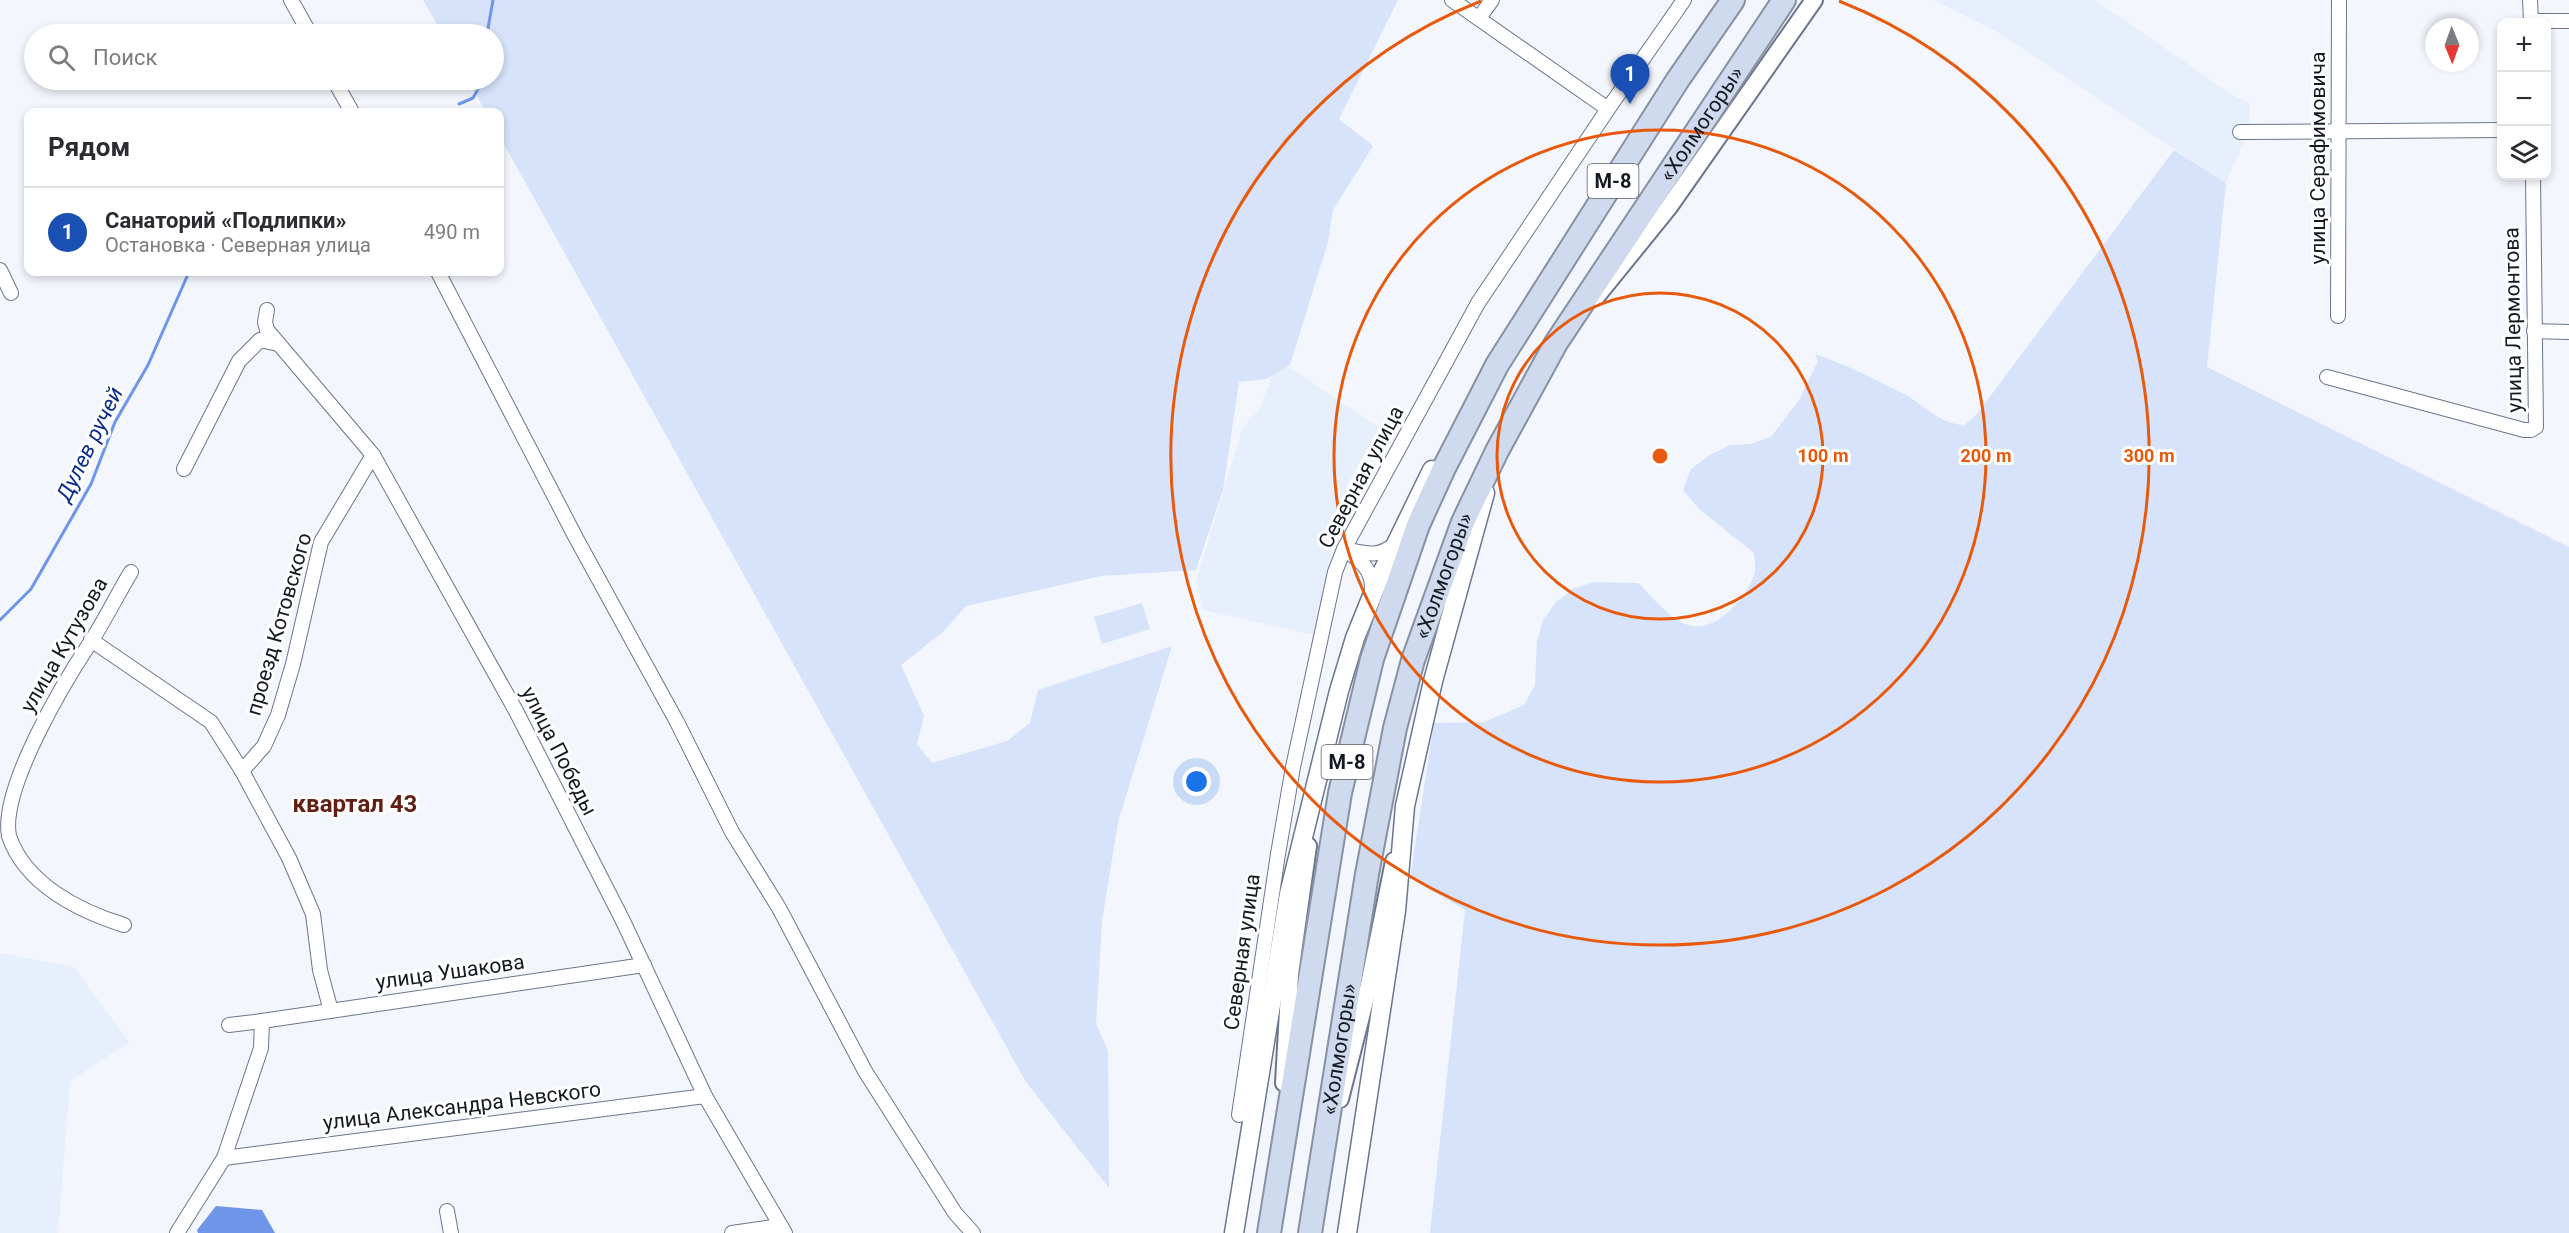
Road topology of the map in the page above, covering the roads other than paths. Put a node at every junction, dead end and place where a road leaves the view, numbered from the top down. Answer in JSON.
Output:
{"nodes":[{"id":1,"x":291,"y":0,"type":"edge"},
{"id":2,"x":1452,"y":0,"type":"edge"},
{"id":3,"x":1492,"y":0,"type":"edge"},
{"id":4,"x":1684,"y":0,"type":"edge"},
{"id":5,"x":1733,"y":0,"type":"edge"},
{"id":6,"x":1784,"y":0,"type":"edge"},
{"id":7,"x":1814,"y":0,"type":"edge"},
{"id":8,"x":2339,"y":0,"type":"edge"},
{"id":9,"x":2530,"y":0,"type":"edge"},
{"id":10,"x":1479,"y":18,"type":"junction"},
{"id":11,"x":2531,"y":18,"type":"edge"},
{"id":12,"x":2551,"y":21,"type":"edge"},
{"id":13,"x":2569,"y":21,"type":"edge"},
{"id":14,"x":304,"y":24,"type":"edge"},
{"id":15,"x":340,"y":90,"type":"edge"},
{"id":16,"x":350,"y":108,"type":"edge"},
{"id":17,"x":1608,"y":109,"type":"junction"},
{"id":18,"x":2339,"y":129,"type":"junction"},
{"id":19,"x":2497,"y":130,"type":"edge"},
{"id":20,"x":2240,"y":132,"type":"dead end"},
{"id":21,"x":2532,"y":180,"type":"edge"},
{"id":22,"x":0,"y":270,"type":"edge"},
{"id":23,"x":440,"y":276,"type":"edge"},
{"id":24,"x":11,"y":293,"type":"dead end"},
{"id":25,"x":267,"y":310,"type":"dead end"},
{"id":26,"x":2338,"y":316,"type":"dead end"},
{"id":27,"x":2534,"y":331,"type":"junction"},
{"id":28,"x":2569,"y":332,"type":"edge"},
{"id":29,"x":1556,"y":343,"type":"junction"},
{"id":30,"x":278,"y":344,"type":"junction"},
{"id":31,"x":2327,"y":377,"type":"dead end"},
{"id":32,"x":1478,"y":398,"type":"junction"},
{"id":33,"x":1497,"y":451,"type":"junction"},
{"id":34,"x":373,"y":455,"type":"junction"},
{"id":35,"x":184,"y":469,"type":"dead end"},
{"id":36,"x":1394,"y":544,"type":"junction"},
{"id":37,"x":1344,"y":549,"type":"junction"},
{"id":38,"x":131,"y":572,"type":"dead end"},
{"id":39,"x":1372,"y":594,"type":"junction"},
{"id":40,"x":92,"y":640,"type":"junction"},
{"id":41,"x":242,"y":771,"type":"junction"},
{"id":42,"x":1314,"y":800,"type":"junction"},
{"id":43,"x":1405,"y":806,"type":"junction"},
{"id":44,"x":124,"y":925,"type":"dead end"},
{"id":45,"x":644,"y":965,"type":"junction"},
{"id":46,"x":331,"y":1011,"type":"junction"},
{"id":47,"x":262,"y":1021,"type":"junction"},
{"id":48,"x":229,"y":1025,"type":"dead end"},
{"id":49,"x":705,"y":1096,"type":"junction"},
{"id":50,"x":1239,"y":1115,"type":"dead end"},
{"id":51,"x":1282,"y":1144,"type":"junction"},
{"id":52,"x":1323,"y":1152,"type":"junction"},
{"id":53,"x":224,"y":1158,"type":"junction"},
{"id":54,"x":1279,"y":1167,"type":"junction"},
{"id":55,"x":1319,"y":1179,"type":"junction"},
{"id":56,"x":447,"y":1211,"type":"dead end"},
{"id":57,"x":782,"y":1229,"type":"edge"},
{"id":58,"x":177,"y":1233,"type":"edge"},
{"id":59,"x":452,"y":1233,"type":"edge"},
{"id":60,"x":732,"y":1233,"type":"edge"},
{"id":61,"x":973,"y":1233,"type":"edge"},
{"id":62,"x":1234,"y":1233,"type":"edge"},
{"id":63,"x":1258,"y":1233,"type":"edge"},
{"id":64,"x":1269,"y":1233,"type":"edge"},
{"id":65,"x":1310,"y":1233,"type":"edge"},
{"id":66,"x":1317,"y":1233,"type":"edge"},
{"id":67,"x":1347,"y":1233,"type":"edge"}],
"edges":[{"from":1,"to":14,"type":"street"},
{"from":2,"to":10,"type":"street"},
{"from":3,"to":10,"type":"street"},
{"from":4,"to":17,"type":"street","name":"Северная улица"},
{"from":5,"to":32,"type":"highway","name":"«Холмогоры»","number":"М-8"},
{"from":6,"to":29,"type":"highway","name":"«Холмогоры»","number":"М-8"},
{"from":7,"to":29,"type":"street"},
{"from":8,"to":18,"type":"street","name":"улица Серафимовича"},
{"from":9,"to":11,"type":"street"},
{"from":10,"to":17,"type":"street"},
{"from":12,"to":13,"type":"street"},
{"from":15,"to":16,"type":"street"},
{"from":17,"to":37,"type":"street","name":"Северная улица"},
{"from":18,"to":19,"type":"street"},
{"from":18,"to":20,"type":"street"},
{"from":18,"to":26,"type":"street","name":"улица Серафимовича"},
{"from":21,"to":27,"type":"street","name":"улица Лермонтова"},
{"from":22,"to":24,"type":"street"},
{"from":23,"to":61,"type":"street"},
{"from":25,"to":30,"type":"street","name":"улица Победы"},
{"from":27,"to":28,"type":"street"},
{"from":27,"to":31,"type":"street","name":"улица Лермонтова"},
{"from":29,"to":33,"type":"highway","name":"«Холмогоры»","number":"М-8"},
{"from":30,"to":34,"type":"street","name":"улица Победы"},
{"from":30,"to":35,"type":"street"},
{"from":32,"to":36,"type":"main road"},
{"from":32,"to":51,"type":"highway","name":"«Холмогоры»","number":"М-8"},
{"from":33,"to":43,"type":"main road"},
{"from":33,"to":52,"type":"highway","name":"«Холмогоры»","number":"М-8"},
{"from":34,"to":41,"type":"street","name":"проезд Котовского"},
{"from":34,"to":45,"type":"street","name":"улица Победы"},
{"from":36,"to":37,"type":"street"},
{"from":36,"to":39,"type":"main road"},
{"from":37,"to":39,"type":"street"},
{"from":37,"to":50,"type":"street","name":"Северная улица"},
{"from":38,"to":40,"type":"street","name":"улица Кутузова"},
{"from":39,"to":42,"type":"main road"},
{"from":40,"to":41,"type":"street"},
{"from":40,"to":44,"type":"street","name":"улица Кутузова"},
{"from":41,"to":46,"type":"street"},
{"from":42,"to":51,"type":"street"},
{"from":42,"to":62,"type":"main road"},
{"from":43,"to":52,"type":"street"},
{"from":43,"to":67,"type":"main road"},
{"from":45,"to":46,"type":"street","name":"улица Ушакова"},
{"from":45,"to":49,"type":"street","name":"улица Победы"},
{"from":46,"to":47,"type":"street","name":"улица Ушакова"},
{"from":47,"to":48,"type":"street"},
{"from":47,"to":53,"type":"street"},
{"from":49,"to":53,"type":"street","name":"улица Александра Невского"},
{"from":49,"to":57,"type":"street","name":"улица Победы"},
{"from":51,"to":54,"type":"highway","name":"«Холмогоры»","number":"М-8"},
{"from":52,"to":55,"type":"highway","name":"«Холмогоры»","number":"М-8"},
{"from":53,"to":58,"type":"street"},
{"from":54,"to":63,"type":"street"},
{"from":54,"to":64,"type":"highway","name":"«Холмогоры»","number":"М-8"},
{"from":55,"to":65,"type":"highway","name":"«Холмогоры»","number":"М-8"},
{"from":55,"to":66,"type":"street"},
{"from":56,"to":59,"type":"street"},
{"from":57,"to":60,"type":"street"}]}
